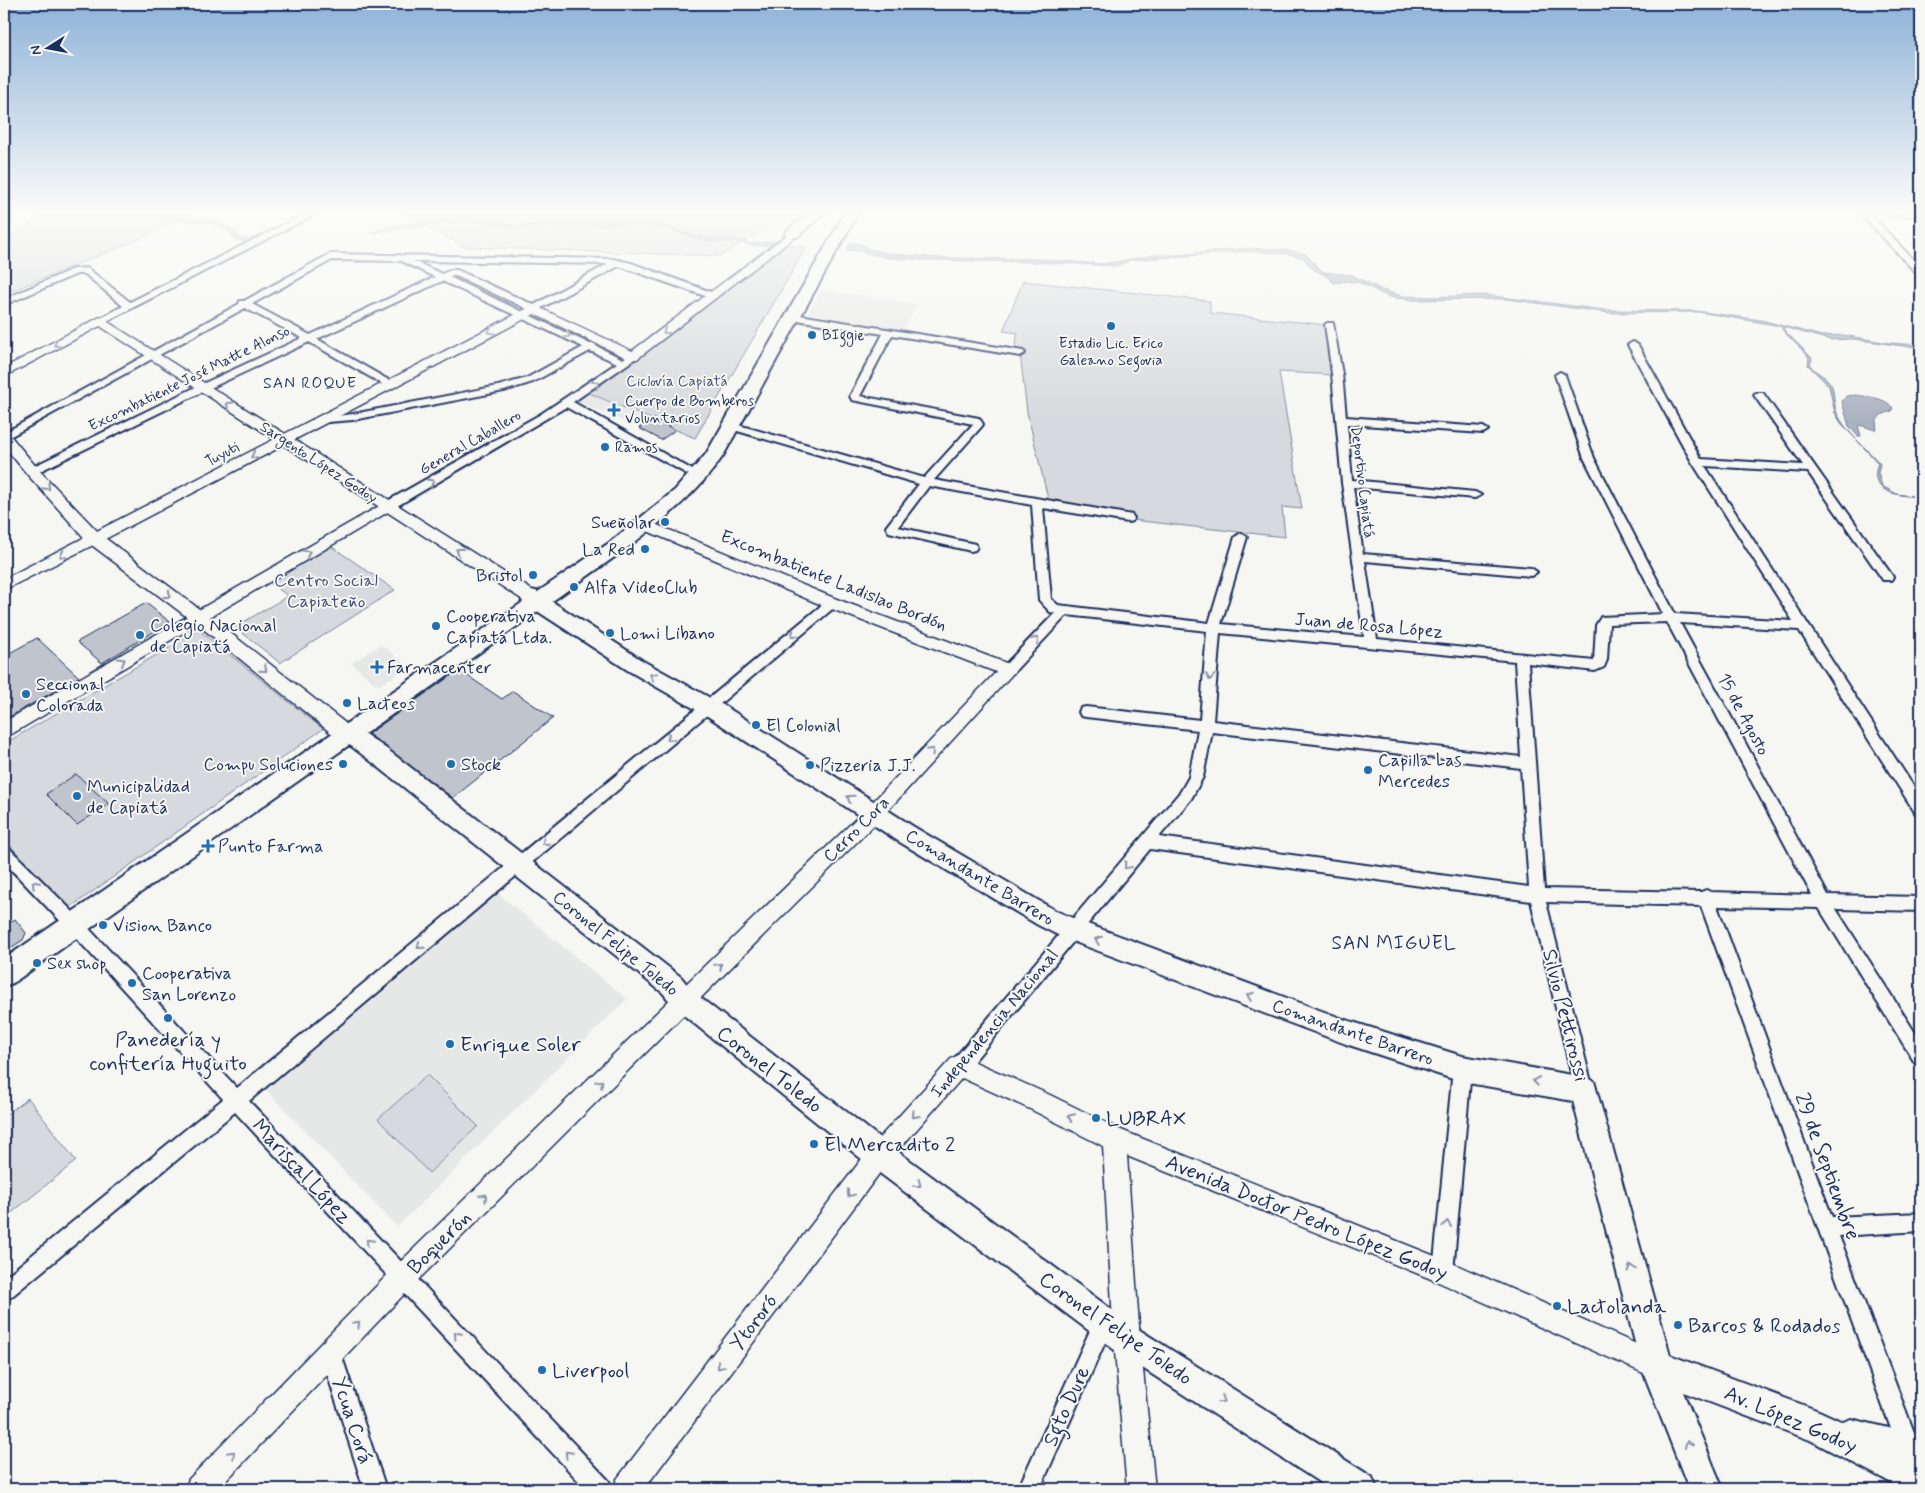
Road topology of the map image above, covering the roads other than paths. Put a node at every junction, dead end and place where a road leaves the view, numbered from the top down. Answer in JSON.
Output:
{"nodes":[{"id":1,"x":50,"y":283,"type":"edge"},
{"id":2,"x":101,"y":283,"type":"edge"},
{"id":3,"x":176,"y":283,"type":"edge"},
{"id":4,"x":281,"y":283,"type":"edge"},
{"id":5,"x":432,"y":283,"type":"edge"},
{"id":6,"x":454,"y":283,"type":"edge"},
{"id":7,"x":582,"y":283,"type":"edge"},
{"id":8,"x":675,"y":283,"type":"edge"},
{"id":9,"x":728,"y":283,"type":"edge"},
{"id":10,"x":806,"y":283,"type":"edge"},
{"id":11,"x":809,"y":283,"type":"edge"},
{"id":12,"x":711,"y":296,"type":"junction"},
{"id":13,"x":4,"y":302,"type":"edge"},
{"id":14,"x":243,"y":303,"type":"junction"},
{"id":15,"x":129,"y":306,"type":"junction"},
{"id":16,"x":528,"y":312,"type":"junction"},
{"id":17,"x":793,"y":316,"type":"junction"},
{"id":18,"x":100,"y":321,"type":"junction"},
{"id":19,"x":1330,"y":325,"type":"dead end"},
{"id":20,"x":889,"y":332,"type":"junction"},
{"id":21,"x":309,"y":338,"type":"junction"},
{"id":22,"x":1632,"y":345,"type":"dead end"},
{"id":23,"x":592,"y":346,"type":"junction"},
{"id":24,"x":1020,"y":353,"type":"dead end"},
{"id":25,"x":152,"y":355,"type":"junction"},
{"id":26,"x":629,"y":359,"type":"junction"},
{"id":27,"x":6,"y":367,"type":"edge"},
{"id":28,"x":1560,"y":376,"type":"dead end"},
{"id":29,"x":389,"y":384,"type":"junction"},
{"id":30,"x":202,"y":388,"type":"junction"},
{"id":31,"x":1759,"y":396,"type":"dead end"},
{"id":32,"x":567,"y":403,"type":"junction"},
{"id":33,"x":1340,"y":420,"type":"junction"},
{"id":34,"x":320,"y":421,"type":"junction"},
{"id":35,"x":731,"y":426,"type":"junction"},
{"id":36,"x":1483,"y":430,"type":"dead end"},
{"id":37,"x":4,"y":437,"type":"edge"},
{"id":38,"x":285,"y":440,"type":"junction"},
{"id":39,"x":1698,"y":462,"type":"junction"},
{"id":40,"x":1811,"y":469,"type":"junction"},
{"id":41,"x":32,"y":471,"type":"junction"},
{"id":42,"x":691,"y":472,"type":"junction"},
{"id":43,"x":926,"y":482,"type":"junction"},
{"id":44,"x":1347,"y":483,"type":"junction"},
{"id":45,"x":1474,"y":495,"type":"dead end"},
{"id":46,"x":1037,"y":503,"type":"junction"},
{"id":47,"x":388,"y":506,"type":"junction"},
{"id":48,"x":1128,"y":518,"type":"dead end"},
{"id":49,"x":646,"y":525,"type":"junction"},
{"id":50,"x":1240,"y":537,"type":"dead end"},
{"id":51,"x":95,"y":539,"type":"junction"},
{"id":52,"x":971,"y":547,"type":"dead end"},
{"id":53,"x":1358,"y":557,"type":"junction"},
{"id":54,"x":1531,"y":572,"type":"dead end"},
{"id":55,"x":1887,"y":577,"type":"dead end"},
{"id":56,"x":4,"y":585,"type":"edge"},
{"id":57,"x":534,"y":599,"type":"junction"},
{"id":58,"x":832,"y":603,"type":"junction"},
{"id":59,"x":1065,"y":610,"type":"junction"},
{"id":60,"x":198,"y":618,"type":"junction"},
{"id":61,"x":1671,"y":618,"type":"junction"},
{"id":62,"x":1801,"y":626,"type":"junction"},
{"id":63,"x":1214,"y":628,"type":"junction"},
{"id":64,"x":1371,"y":643,"type":"junction"},
{"id":65,"x":1521,"y":657,"type":"junction"},
{"id":66,"x":1008,"y":670,"type":"junction"},
{"id":67,"x":708,"y":706,"type":"junction"},
{"id":68,"x":1086,"y":712,"type":"dead end"},
{"id":69,"x":1206,"y":726,"type":"junction"},
{"id":70,"x":4,"y":730,"type":"edge"},
{"id":71,"x":342,"y":732,"type":"junction"},
{"id":72,"x":1528,"y":763,"type":"junction"},
{"id":73,"x":1921,"y":810,"type":"edge"},
{"id":74,"x":874,"y":813,"type":"junction"},
{"id":75,"x":1147,"y":842,"type":"junction"},
{"id":76,"x":4,"y":852,"type":"edge"},
{"id":77,"x":513,"y":869,"type":"junction"},
{"id":78,"x":1537,"y":895,"type":"junction"},
{"id":79,"x":1706,"y":897,"type":"junction"},
{"id":80,"x":1823,"y":901,"type":"junction"},
{"id":81,"x":1921,"y":904,"type":"edge"},
{"id":82,"x":71,"y":921,"type":"junction"},
{"id":83,"x":1072,"y":930,"type":"junction"},
{"id":84,"x":4,"y":960,"type":"edge"},
{"id":85,"x":4,"y":974,"type":"edge"},
{"id":86,"x":684,"y":1000,"type":"junction"},
{"id":87,"x":1921,"y":1057,"type":"edge"},
{"id":88,"x":959,"y":1066,"type":"junction"},
{"id":89,"x":1462,"y":1069,"type":"junction"},
{"id":90,"x":1584,"y":1090,"type":"junction"},
{"id":91,"x":236,"y":1100,"type":"junction"},
{"id":92,"x":1114,"y":1139,"type":"junction"},
{"id":93,"x":879,"y":1155,"type":"junction"},
{"id":94,"x":1921,"y":1222,"type":"edge"},
{"id":95,"x":1826,"y":1227,"type":"junction"},
{"id":96,"x":1443,"y":1272,"type":"junction"},
{"id":97,"x":403,"y":1277,"type":"junction"},
{"id":98,"x":4,"y":1290,"type":"edge"},
{"id":99,"x":1115,"y":1331,"type":"junction"},
{"id":100,"x":330,"y":1351,"type":"junction"},
{"id":101,"x":1657,"y":1366,"type":"junction"},
{"id":102,"x":1819,"y":1427,"type":"junction"},
{"id":103,"x":1915,"y":1451,"type":"edge"},
{"id":104,"x":1921,"y":1481,"type":"edge"},
{"id":105,"x":199,"y":1489,"type":"edge"},
{"id":106,"x":375,"y":1489,"type":"edge"},
{"id":107,"x":601,"y":1489,"type":"edge"},
{"id":108,"x":627,"y":1489,"type":"edge"},
{"id":109,"x":1029,"y":1489,"type":"edge"},
{"id":110,"x":1141,"y":1489,"type":"edge"},
{"id":111,"x":1360,"y":1489,"type":"edge"},
{"id":112,"x":1706,"y":1489,"type":"edge"}],
"edges":[{"from":1,"to":13,"type":"street"},
{"from":2,"to":15,"type":"street"},
{"from":3,"to":15,"type":"street"},
{"from":4,"to":14,"type":"street"},
{"from":5,"to":21,"type":"street","name":"Excombatiente José Matte Alonso"},
{"from":6,"to":16,"type":"street"},
{"from":7,"to":16,"type":"street"},
{"from":8,"to":12,"type":"street"},
{"from":9,"to":12,"type":"street"},
{"from":10,"to":42,"type":"highway"},
{"from":11,"to":17,"type":"highway"},
{"from":12,"to":26,"type":"street","one_way":true},
{"from":14,"to":21,"type":"street"},
{"from":14,"to":25,"type":"street"},
{"from":15,"to":18,"type":"street"},
{"from":16,"to":23,"type":"street","one_way":true},
{"from":16,"to":26,"type":"street"},
{"from":16,"to":29,"type":"street","name":"Tuyuti","one_way":true},
{"from":17,"to":20,"type":"street"},
{"from":17,"to":35,"type":"highway"},
{"from":18,"to":25,"type":"main road","name":"Sargento López Godoy"},
{"from":18,"to":27,"type":"main road","one_way":true},
{"from":19,"to":33,"type":"street","name":"Deportivo Capiatá"},
{"from":20,"to":24,"type":"street"},
{"from":20,"to":43,"type":"street"},
{"from":21,"to":29,"type":"street"},
{"from":21,"to":30,"type":"street","name":"Excombatiente José Matte Alonso"},
{"from":22,"to":39,"type":"street"},
{"from":23,"to":26,"type":"street"},
{"from":23,"to":34,"type":"street"},
{"from":25,"to":30,"type":"main road","name":"Sargento López Godoy"},
{"from":25,"to":37,"type":"street"},
{"from":32,"to":26,"type":"street","name":"General Caballero","one_way":true},
{"from":28,"to":61,"type":"street","name":"15 de Agosto"},
{"from":29,"to":34,"type":"street","name":"Tuyuti"},
{"from":38,"to":30,"type":"main road","name":"Sargento López Godoy","one_way":true},
{"from":30,"to":41,"type":"street","name":"Excombatiente José Matte Alonso"},
{"from":31,"to":40,"type":"street"},
{"from":32,"to":42,"type":"street"},
{"from":47,"to":32,"type":"street","name":"General Caballero","one_way":true},
{"from":33,"to":36,"type":"street"},
{"from":33,"to":44,"type":"street","name":"Deportivo Capiatá"},
{"from":34,"to":38,"type":"street","name":"Tuyuti"},
{"from":35,"to":43,"type":"street"},
{"from":35,"to":49,"type":"highway"},
{"from":37,"to":41,"type":"main road"},
{"from":38,"to":47,"type":"main road","name":"Sargento López Godoy"},
{"from":38,"to":51,"type":"street","name":"Tuyuti","one_way":true},
{"from":39,"to":40,"type":"street"},
{"from":39,"to":62,"type":"street"},
{"from":40,"to":55,"type":"street"},
{"from":41,"to":51,"type":"main road","one_way":true},
{"from":42,"to":57,"type":"highway"},
{"from":43,"to":46,"type":"street"},
{"from":43,"to":52,"type":"street"},
{"from":44,"to":45,"type":"street"},
{"from":44,"to":53,"type":"street","name":"Deportivo Capiatá"},
{"from":46,"to":48,"type":"street"},
{"from":46,"to":59,"type":"street"},
{"from":57,"to":47,"type":"main road","name":"Sargento López Godoy","one_way":true},
{"from":60,"to":47,"type":"street","one_way":true},
{"from":49,"to":57,"type":"highway"},
{"from":49,"to":58,"type":"street","name":"Excombatiente Ladislao Bordón"},
{"from":50,"to":63,"type":"street","name":"Independencia Nacional"},
{"from":51,"to":56,"type":"street","name":"Tuyuti","one_way":true},
{"from":51,"to":60,"type":"main road","one_way":true},
{"from":53,"to":54,"type":"street"},
{"from":53,"to":64,"type":"street","name":"Deportivo Capiatá"},
{"from":67,"to":57,"type":"main road","name":"Comandante Barrero","one_way":true},
{"from":57,"to":71,"type":"highway"},
{"from":58,"to":66,"type":"street","name":"Excombatiente Ladislao Bordón"},
{"from":58,"to":67,"type":"street","one_way":true},
{"from":59,"to":63,"type":"street","name":"Juan de Rosa López"},
{"from":66,"to":59,"type":"street","name":"Cerro Cora","one_way":true},
{"from":70,"to":60,"type":"street","one_way":true},
{"from":60,"to":71,"type":"main road","one_way":true},
{"from":61,"to":62,"type":"street"},
{"from":61,"to":65,"type":"street","name":"Juan de Rosa López"},
{"from":61,"to":80,"type":"street","name":"15 de Agosto"},
{"from":62,"to":73,"type":"street"},
{"from":63,"to":64,"type":"street","name":"Juan de Rosa López"},
{"from":63,"to":69,"type":"street","name":"Independencia Nacional","one_way":true},
{"from":64,"to":65,"type":"street","name":"Juan de Rosa López"},
{"from":65,"to":72,"type":"street","name":"Silvio Pettirossi"},
{"from":74,"to":66,"type":"street","name":"Cerro Cora","one_way":true},
{"from":74,"to":67,"type":"main road","name":"Comandante Barrero","one_way":true},
{"from":67,"to":77,"type":"street","one_way":true},
{"from":68,"to":69,"type":"street"},
{"from":69,"to":72,"type":"street"},
{"from":69,"to":75,"type":"street","name":"Independencia Nacional"},
{"from":71,"to":77,"type":"main road","name":"Coronel Felipe Toledo"},
{"from":71,"to":82,"type":"highway"},
{"from":72,"to":78,"type":"street","name":"Silvio Pettirossi"},
{"from":74,"to":83,"type":"main road","name":"Comandante Barrero"},
{"from":86,"to":74,"type":"street","name":"Cerro Cora","one_way":true},
{"from":75,"to":78,"type":"street"},
{"from":75,"to":83,"type":"street","name":"Independencia Nacional","one_way":true},
{"from":82,"to":76,"type":"street","name":"Mariscal López","one_way":true},
{"from":77,"to":86,"type":"main road","name":"Coronel Felipe Toledo"},
{"from":77,"to":91,"type":"street","one_way":true},
{"from":78,"to":79,"type":"street"},
{"from":78,"to":90,"type":"street","name":"Silvio Pettirossi"},
{"from":79,"to":80,"type":"street"},
{"from":79,"to":95,"type":"street","name":"29 de Septiembre"},
{"from":80,"to":81,"type":"street"},
{"from":80,"to":87,"type":"street","name":"15 de Agosto"},
{"from":82,"to":84,"type":"highway"},
{"from":82,"to":85,"type":"highway"},
{"from":82,"to":91,"type":"street","name":"Mariscal López"},
{"from":83,"to":88,"type":"street","name":"Independencia Nacional"},
{"from":89,"to":83,"type":"main road","name":"Comandante Barrero","one_way":true},
{"from":86,"to":93,"type":"main road","name":"Coronel Toledo"},
{"from":97,"to":86,"type":"street","name":"Boquerón","one_way":true},
{"from":92,"to":88,"type":"street","name":"Avenida Doctor Pedro López Godoy","one_way":true},
{"from":88,"to":93,"type":"street","name":"Independencia Nacional","one_way":true},
{"from":90,"to":89,"type":"main road","name":"Comandante Barrero","one_way":true},
{"from":96,"to":89,"type":"street","one_way":true},
{"from":101,"to":90,"type":"main road","name":"Silvio Pettirossi","one_way":true},
{"from":97,"to":91,"type":"street","name":"Mariscal López","one_way":true},
{"from":91,"to":98,"type":"street"},
{"from":92,"to":96,"type":"street","name":"Avenida Doctor Pedro López Godoy"},
{"from":92,"to":99,"type":"street"},
{"from":93,"to":99,"type":"main road","name":"Coronel Felipe Toledo","one_way":true},
{"from":93,"to":108,"type":"street","name":"Ytororó","one_way":true},
{"from":94,"to":95,"type":"street"},
{"from":95,"to":103,"type":"street","name":"29 de Septiembre"},
{"from":96,"to":101,"type":"street","name":"Avenida Doctor Pedro López Godoy"},
{"from":100,"to":97,"type":"street","name":"Boquerón","one_way":true},
{"from":107,"to":97,"type":"street","name":"Mariscal López","one_way":true},
{"from":99,"to":109,"type":"street","name":"Sgto Dure"},
{"from":99,"to":110,"type":"street"},
{"from":99,"to":111,"type":"main road","name":"Coronel Felipe Toledo","one_way":true},
{"from":105,"to":100,"type":"street","name":"Boquerón","one_way":true},
{"from":100,"to":106,"type":"street","name":"Ycua Corá"},
{"from":101,"to":102,"type":"main road","name":"Av. López Godoy"},
{"from":112,"to":101,"type":"main road","name":"Silvio Pettirossi","one_way":true},
{"from":102,"to":103,"type":"main road"},
{"from":102,"to":104,"type":"main road","name":"Av. López Godoy"}]}
